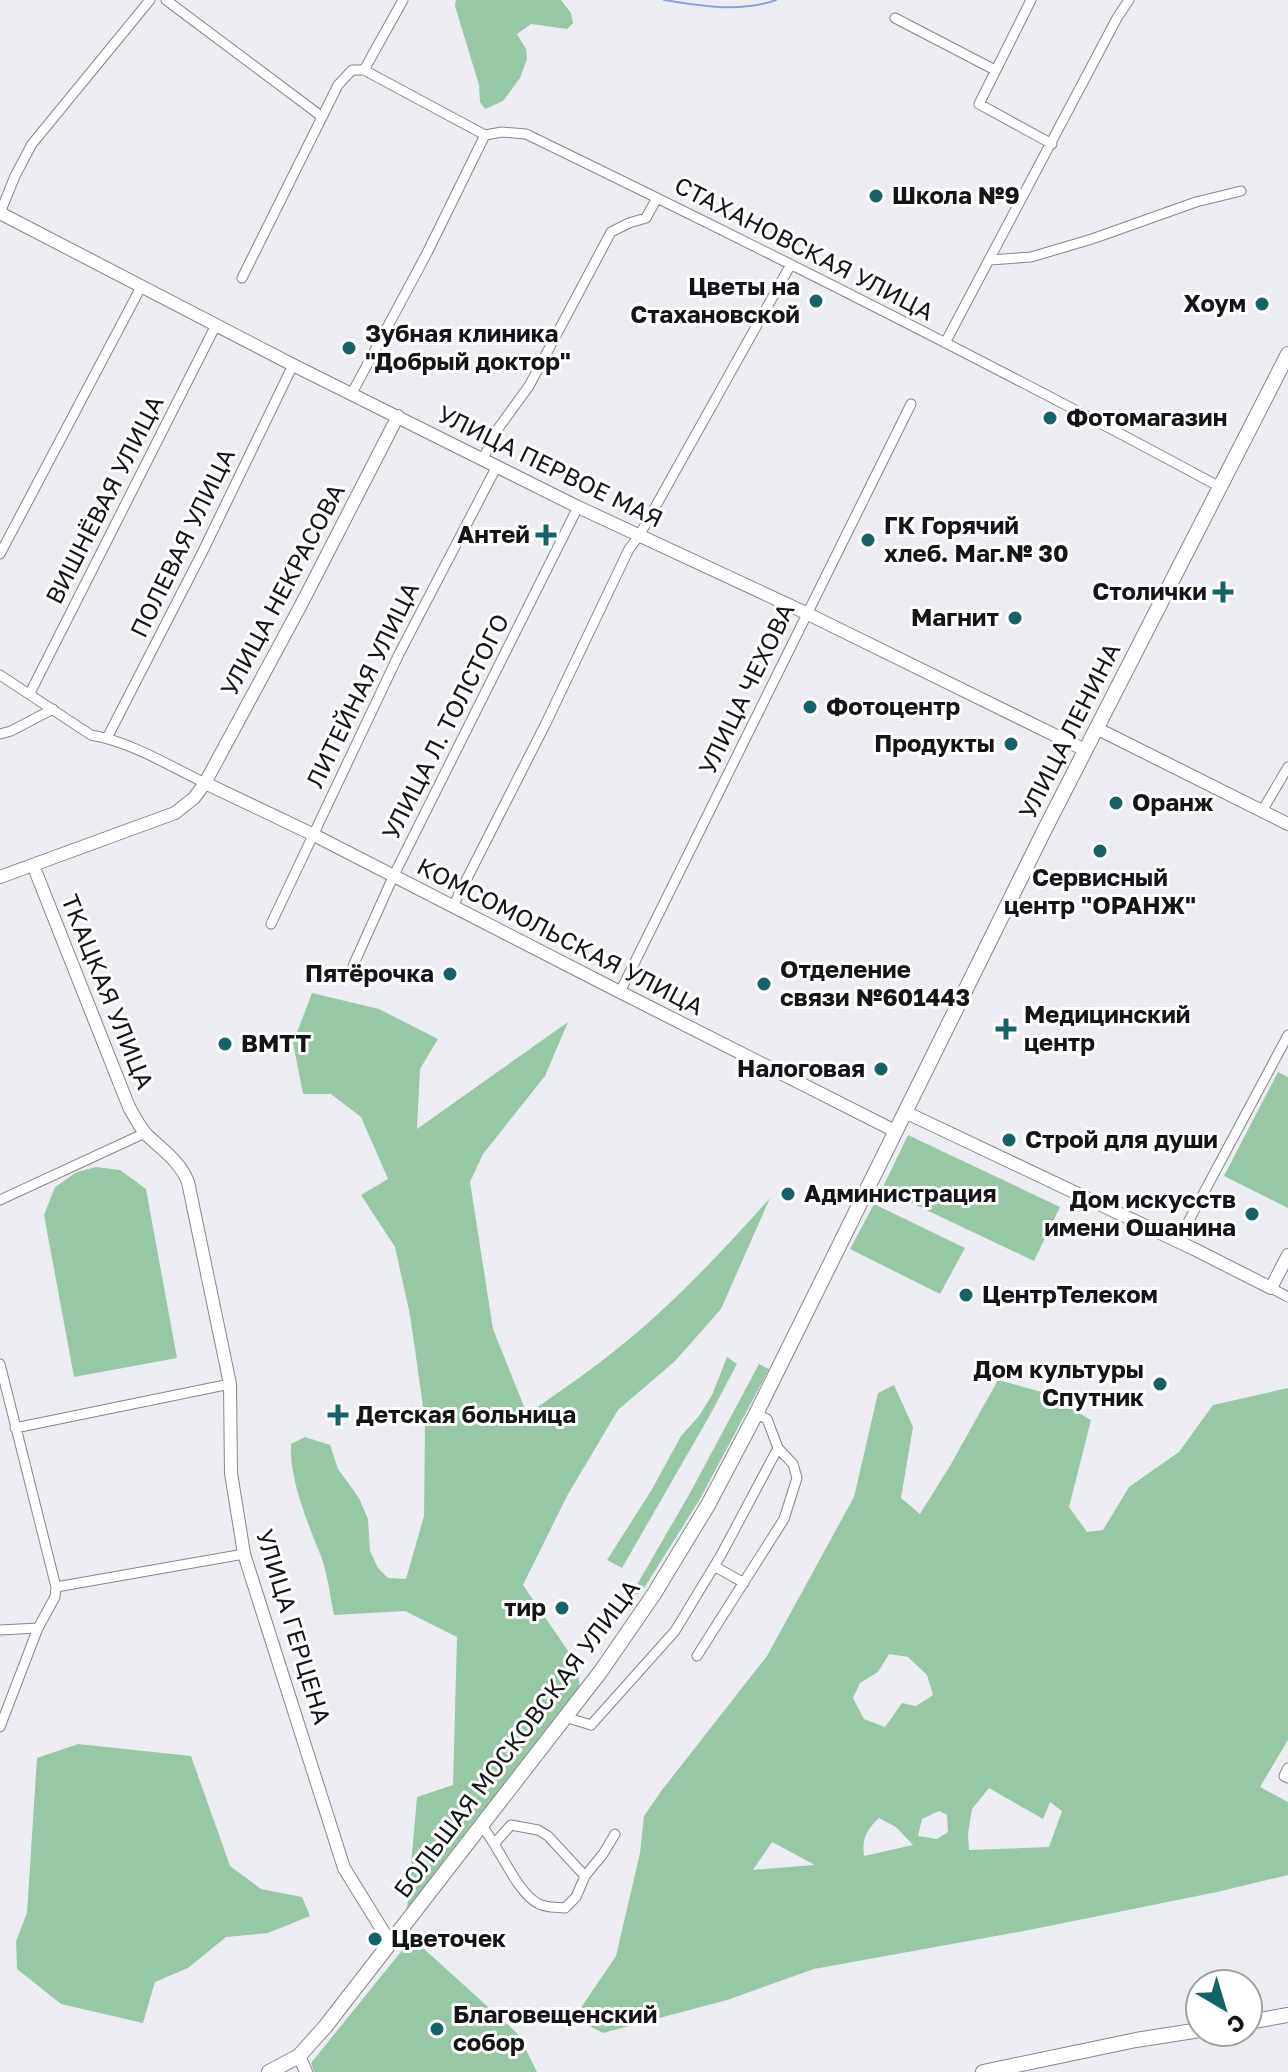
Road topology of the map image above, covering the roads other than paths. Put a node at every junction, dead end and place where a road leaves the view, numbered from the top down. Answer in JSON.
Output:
{"nodes":[{"id":1,"x":150,"y":0,"type":"edge"},
{"id":2,"x":166,"y":0,"type":"edge"},
{"id":3,"x":403,"y":0,"type":"edge"},
{"id":4,"x":1031,"y":0,"type":"edge"},
{"id":5,"x":1129,"y":0,"type":"edge"},
{"id":6,"x":895,"y":18,"type":"dead end"},
{"id":7,"x":364,"y":70,"type":"junction"},
{"id":8,"x":995,"y":70,"type":"junction"},
{"id":9,"x":321,"y":116,"type":"junction"},
{"id":10,"x":485,"y":135,"type":"junction"},
{"id":11,"x":1052,"y":144,"type":"junction"},
{"id":12,"x":1241,"y":191,"type":"dead end"},
{"id":13,"x":657,"y":198,"type":"junction"},
{"id":14,"x":0,"y":213,"type":"edge"},
{"id":15,"x":990,"y":260,"type":"junction"},
{"id":16,"x":790,"y":266,"type":"junction"},
{"id":17,"x":242,"y":278,"type":"dead end"},
{"id":18,"x":141,"y":287,"type":"junction"},
{"id":19,"x":216,"y":325,"type":"junction"},
{"id":20,"x":945,"y":343,"type":"junction"},
{"id":21,"x":1288,"y":354,"type":"edge"},
{"id":22,"x":293,"y":365,"type":"junction"},
{"id":23,"x":352,"y":393,"type":"junction"},
{"id":24,"x":911,"y":404,"type":"dead end"},
{"id":25,"x":398,"y":416,"type":"junction"},
{"id":26,"x":483,"y":459,"type":"junction"},
{"id":27,"x":497,"y":466,"type":"junction"},
{"id":28,"x":1220,"y":487,"type":"junction"},
{"id":29,"x":578,"y":507,"type":"junction"},
{"id":30,"x":639,"y":536,"type":"junction"},
{"id":31,"x":0,"y":554,"type":"edge"},
{"id":32,"x":806,"y":613,"type":"junction"},
{"id":33,"x":0,"y":675,"type":"edge"},
{"id":34,"x":30,"y":693,"type":"junction"},
{"id":35,"x":53,"y":709,"type":"junction"},
{"id":36,"x":1096,"y":728,"type":"junction"},
{"id":37,"x":0,"y":734,"type":"edge"},
{"id":38,"x":107,"y":738,"type":"junction"},
{"id":39,"x":1085,"y":750,"type":"junction"},
{"id":40,"x":1288,"y":767,"type":"edge"},
{"id":41,"x":205,"y":783,"type":"junction"},
{"id":42,"x":1262,"y":811,"type":"junction"},
{"id":43,"x":1288,"y":824,"type":"edge"},
{"id":44,"x":312,"y":834,"type":"junction"},
{"id":45,"x":33,"y":865,"type":"junction"},
{"id":46,"x":0,"y":877,"type":"edge"},
{"id":47,"x":393,"y":877,"type":"junction"},
{"id":48,"x":453,"y":906,"type":"junction"},
{"id":49,"x":271,"y":924,"type":"dead end"},
{"id":50,"x":353,"y":966,"type":"dead end"},
{"id":51,"x":620,"y":992,"type":"junction"},
{"id":52,"x":1288,"y":1035,"type":"edge"},
{"id":53,"x":905,"y":1112,"type":"junction"},
{"id":54,"x":895,"y":1131,"type":"junction"},
{"id":55,"x":145,"y":1133,"type":"junction"},
{"id":56,"x":0,"y":1200,"type":"edge"},
{"id":57,"x":1178,"y":1241,"type":"junction"},
{"id":58,"x":1288,"y":1255,"type":"edge"},
{"id":59,"x":1271,"y":1288,"type":"junction"},
{"id":60,"x":1288,"y":1297,"type":"edge"},
{"id":61,"x":0,"y":1364,"type":"edge"},
{"id":62,"x":230,"y":1384,"type":"junction"},
{"id":63,"x":756,"y":1414,"type":"junction"},
{"id":64,"x":15,"y":1428,"type":"junction"},
{"id":65,"x":778,"y":1448,"type":"junction"},
{"id":66,"x":244,"y":1554,"type":"junction"},
{"id":67,"x":714,"y":1566,"type":"junction"},
{"id":68,"x":744,"y":1583,"type":"junction"},
{"id":69,"x":56,"y":1587,"type":"junction"},
{"id":70,"x":38,"y":1628,"type":"junction"},
{"id":71,"x":0,"y":1630,"type":"edge"},
{"id":72,"x":697,"y":1656,"type":"dead end"},
{"id":73,"x":565,"y":1717,"type":"junction"},
{"id":74,"x":0,"y":1727,"type":"edge"},
{"id":75,"x":1288,"y":1768,"type":"edge"},
{"id":76,"x":1288,"y":1778,"type":"edge"},
{"id":77,"x":481,"y":1825,"type":"junction"},
{"id":78,"x":615,"y":1834,"type":"dead end"},
{"id":79,"x":494,"y":1844,"type":"junction"},
{"id":80,"x":585,"y":1876,"type":"junction"},
{"id":81,"x":391,"y":1944,"type":"junction"},
{"id":82,"x":1288,"y":2015,"type":"edge"},
{"id":83,"x":1264,"y":2019,"type":"edge"},
{"id":84,"x":1184,"y":2032,"type":"edge"},
{"id":85,"x":299,"y":2056,"type":"junction"},
{"id":86,"x":269,"y":2072,"type":"edge"},
{"id":87,"x":306,"y":2072,"type":"edge"},
{"id":88,"x":983,"y":2072,"type":"edge"}],
"edges":[{"from":1,"to":14,"type":"street"},
{"from":2,"to":9,"type":"street"},
{"from":3,"to":7,"type":"street"},
{"from":4,"to":8,"type":"street"},
{"from":5,"to":11,"type":"street"},
{"from":6,"to":8,"type":"street"},
{"from":7,"to":9,"type":"street"},
{"from":7,"to":10,"type":"street","name":"СТАХАНОВСКАЯ УЛИЦА"},
{"from":8,"to":11,"type":"street"},
{"from":9,"to":17,"type":"street"},
{"from":10,"to":13,"type":"street","name":"СТАХАНОВСКАЯ УЛИЦА"},
{"from":10,"to":23,"type":"street"},
{"from":11,"to":15,"type":"street"},
{"from":12,"to":15,"type":"street"},
{"from":13,"to":16,"type":"street","name":"СТАХАНОВСКАЯ УЛИЦА"},
{"from":13,"to":26,"type":"street"},
{"from":14,"to":18,"type":"street","name":"УЛИЦА ПЕРВОЕ МАЯ"},
{"from":15,"to":20,"type":"street"},
{"from":16,"to":20,"type":"street","name":"СТАХАНОВСКАЯ УЛИЦА"},
{"from":16,"to":30,"type":"street"},
{"from":18,"to":19,"type":"street","name":"УЛИЦА ПЕРВОЕ МАЯ"},
{"from":18,"to":31,"type":"street"},
{"from":19,"to":22,"type":"street","name":"УЛИЦА ПЕРВОЕ МАЯ"},
{"from":19,"to":34,"type":"street","name":"ВИШНЁВАЯ УЛИЦА"},
{"from":20,"to":28,"type":"street","name":"СТАХАНОВСКАЯ УЛИЦА"},
{"from":21,"to":28,"type":"main road","name":"УЛИЦА ЛЕНИНА"},
{"from":22,"to":23,"type":"street","name":"УЛИЦА ПЕРВОЕ МАЯ"},
{"from":22,"to":38,"type":"street","name":"ПОЛЕВАЯ УЛИЦА"},
{"from":23,"to":25,"type":"street","name":"УЛИЦА ПЕРВОЕ МАЯ"},
{"from":24,"to":32,"type":"street","name":"УЛИЦА ЧЕХОВА"},
{"from":25,"to":26,"type":"street","name":"УЛИЦА ПЕРВОЕ МАЯ"},
{"from":25,"to":41,"type":"street","name":"УЛИЦА НЕКРАСОВА"},
{"from":26,"to":27,"type":"street","name":"УЛИЦА ПЕРВОЕ МАЯ"},
{"from":27,"to":29,"type":"street","name":"УЛИЦА ПЕРВОЕ МАЯ"},
{"from":27,"to":44,"type":"street","name":"ЛИТЕЙНАЯ УЛИЦА"},
{"from":28,"to":36,"type":"main road","name":"УЛИЦА ЛЕНИНА"},
{"from":29,"to":30,"type":"street","name":"УЛИЦА ПЕРВОЕ МАЯ"},
{"from":29,"to":47,"type":"street","name":"УЛИЦА Л. ТОЛСТОГО"},
{"from":30,"to":32,"type":"street","name":"УЛИЦА ПЕРВОЕ МАЯ"},
{"from":30,"to":48,"type":"street"},
{"from":32,"to":39,"type":"street","name":"УЛИЦА ПЕРВОЕ МАЯ"},
{"from":32,"to":51,"type":"street","name":"УЛИЦА ЧЕХОВА"},
{"from":33,"to":34,"type":"street"},
{"from":34,"to":35,"type":"street"},
{"from":35,"to":37,"type":"street"},
{"from":35,"to":38,"type":"street"},
{"from":36,"to":39,"type":"main road","name":"УЛИЦА ЛЕНИНА"},
{"from":36,"to":42,"type":"street"},
{"from":38,"to":41,"type":"street"},
{"from":39,"to":53,"type":"main road","name":"УЛИЦА ЛЕНИНА"},
{"from":40,"to":42,"type":"street"},
{"from":41,"to":44,"type":"street","name":"КОМСОМОЛЬСКАЯ УЛИЦА"},
{"from":41,"to":45,"type":"street","name":"УЛИЦА НЕКРАСОВА"},
{"from":42,"to":43,"type":"street"},
{"from":44,"to":47,"type":"street","name":"КОМСОМОЛЬСКАЯ УЛИЦА"},
{"from":44,"to":49,"type":"street","name":"ЛИТЕЙНАЯ УЛИЦА"},
{"from":45,"to":46,"type":"street","name":"УЛИЦА НЕКРАСОВА"},
{"from":45,"to":55,"type":"street","name":"ТКАЦКАЯ УЛИЦА"},
{"from":47,"to":48,"type":"street","name":"КОМСОМОЛЬСКАЯ УЛИЦА"},
{"from":47,"to":50,"type":"street","name":"УЛИЦА Л. ТОЛСТОГО"},
{"from":48,"to":51,"type":"street","name":"КОМСОМОЛЬСКАЯ УЛИЦА"},
{"from":51,"to":54,"type":"street","name":"КОМСОМОЛЬСКАЯ УЛИЦА"},
{"from":52,"to":57,"type":"street"},
{"from":53,"to":54,"type":"main road","name":"УЛИЦА ЛЕНИНА"},
{"from":53,"to":57,"type":"street"},
{"from":54,"to":63,"type":"main road","name":"БОЛЬШАЯ МОСКОВСКАЯ УЛИЦА"},
{"from":55,"to":56,"type":"street"},
{"from":55,"to":62,"type":"street","name":"УЛИЦА ГЕРЦЕНА"},
{"from":57,"to":59,"type":"street"},
{"from":58,"to":59,"type":"street"},
{"from":59,"to":60,"type":"street"},
{"from":61,"to":64,"type":"street"},
{"from":62,"to":64,"type":"street"},
{"from":62,"to":66,"type":"street","name":"УЛИЦА ГЕРЦЕНА"},
{"from":63,"to":65,"type":"street"},
{"from":63,"to":73,"type":"main road","name":"БОЛЬШАЯ МОСКОВСКАЯ УЛИЦА"},
{"from":64,"to":69,"type":"street"},
{"from":65,"to":67,"type":"street"},
{"from":65,"to":68,"type":"street"},
{"from":66,"to":69,"type":"street"},
{"from":66,"to":81,"type":"street","name":"УЛИЦА ГЕРЦЕНА"},
{"from":67,"to":68,"type":"street"},
{"from":67,"to":73,"type":"street"},
{"from":68,"to":72,"type":"street"},
{"from":69,"to":70,"type":"street"},
{"from":70,"to":71,"type":"street"},
{"from":70,"to":74,"type":"street"},
{"from":73,"to":77,"type":"main road","name":"БОЛЬШАЯ МОСКОВСКАЯ УЛИЦА"},
{"from":75,"to":76,"type":"street"},
{"from":77,"to":79,"type":"street"},
{"from":77,"to":81,"type":"main road","name":"БОЛЬШАЯ МОСКОВСКАЯ УЛИЦА"},
{"from":78,"to":80,"type":"street"},
{"from":79,"to":80,"type":"street"},
{"from":79,"to":80,"type":"street"},
{"from":81,"to":85,"type":"main road","name":"БОЛЬШАЯ МОСКОВСКАЯ УЛИЦА"},
{"from":82,"to":83,"type":"main road"},
{"from":84,"to":88,"type":"main road"},
{"from":85,"to":86,"type":"main road"},
{"from":85,"to":87,"type":"street"}]}
